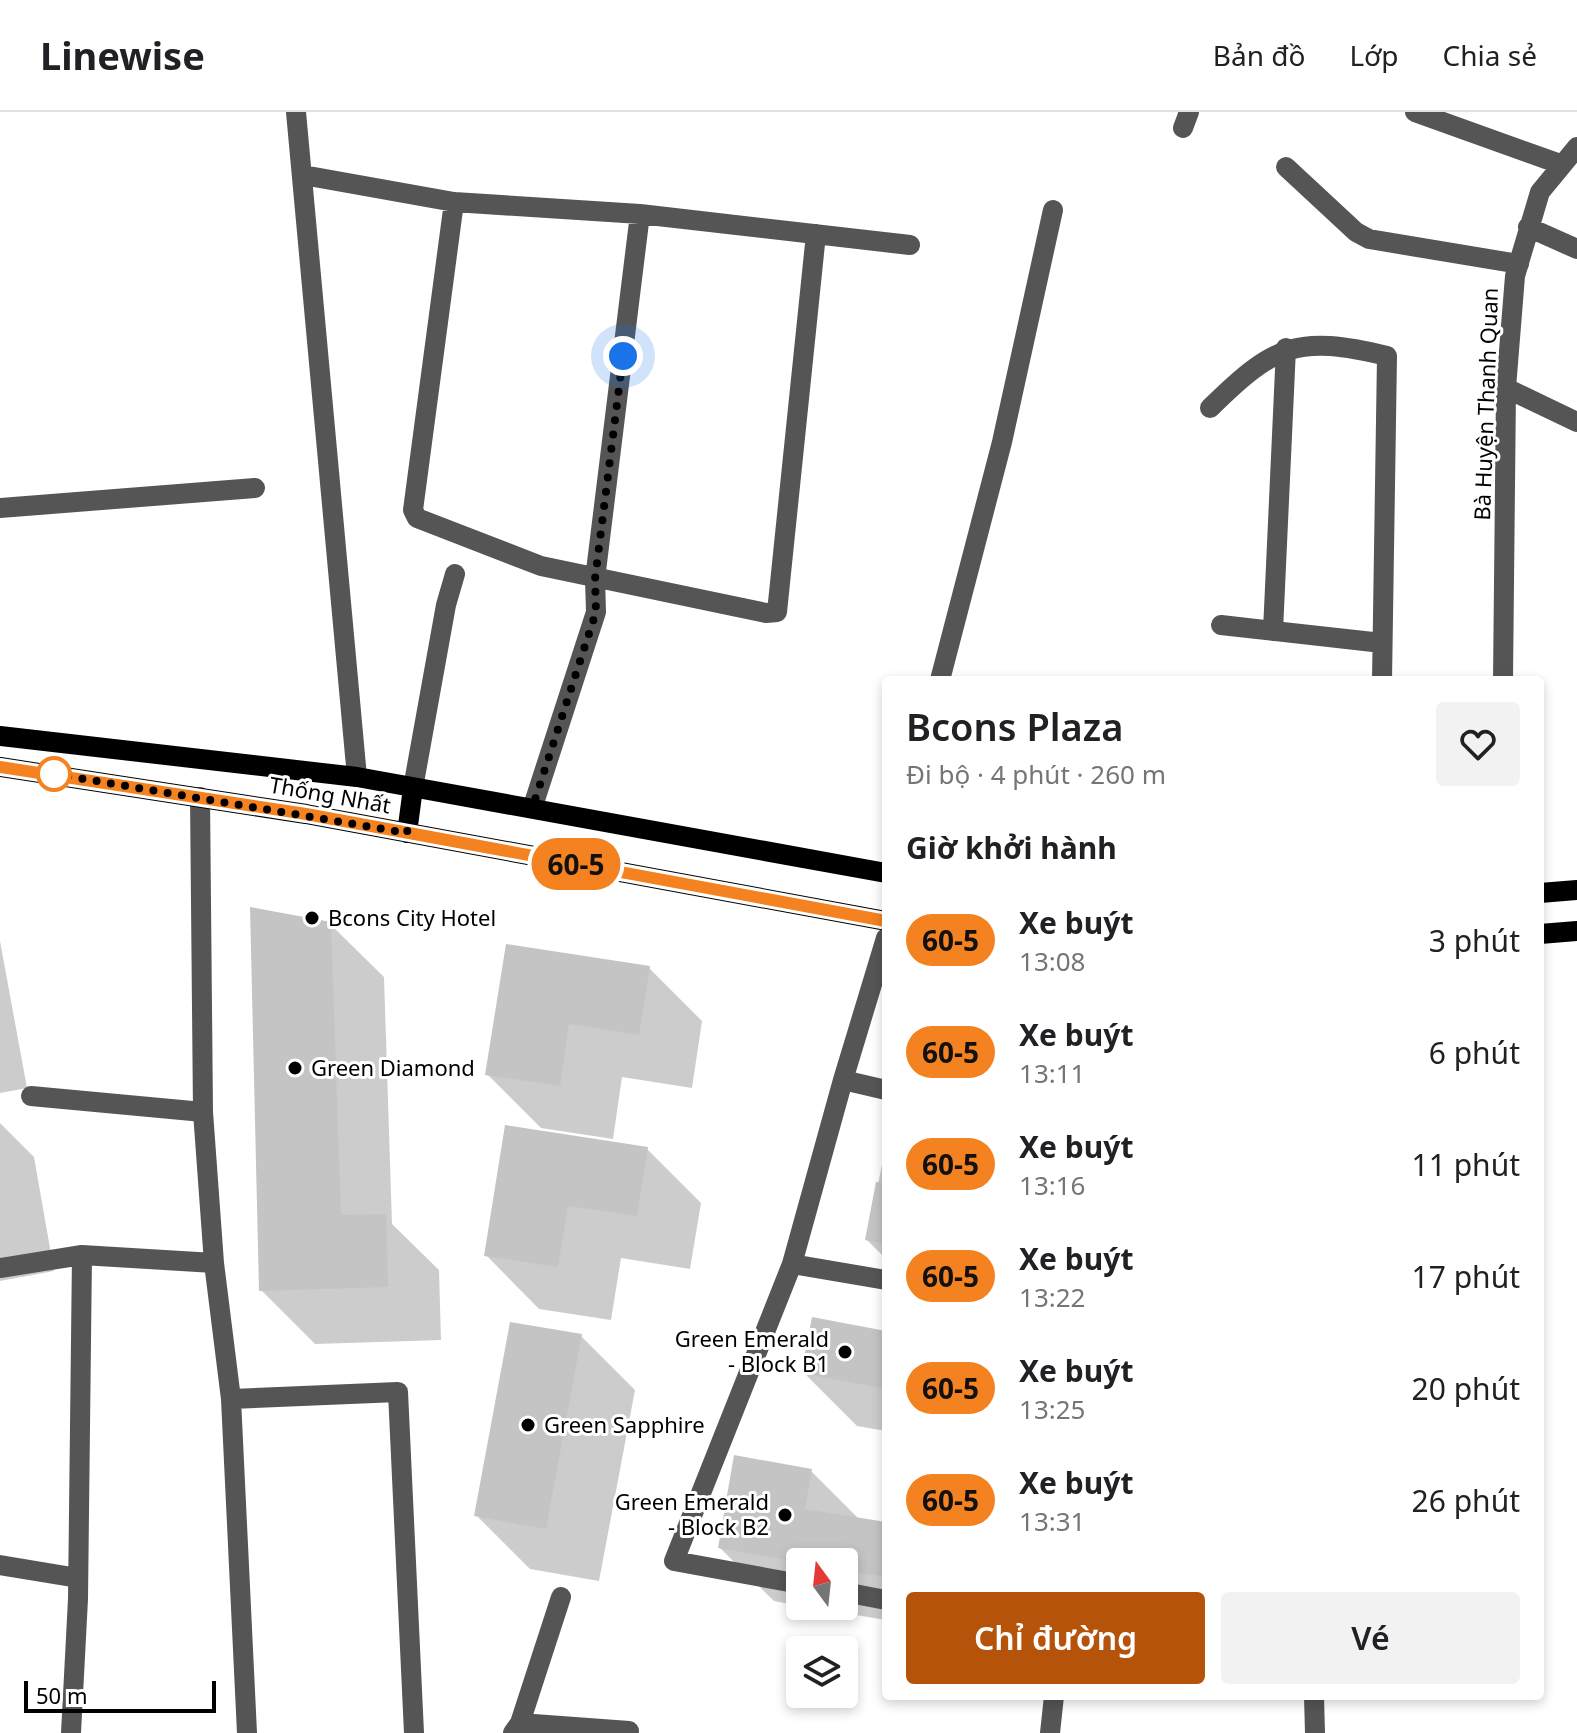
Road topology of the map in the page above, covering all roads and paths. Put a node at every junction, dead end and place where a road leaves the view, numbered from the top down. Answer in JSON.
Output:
{"nodes":[{"id":1,"x":296,"y":112,"type":"edge"},
{"id":2,"x":1415,"y":112,"type":"edge"},
{"id":3,"x":1577,"y":147,"type":"edge"},
{"id":4,"x":1560,"y":164,"type":"junction"},
{"id":5,"x":1286,"y":167,"type":"dead end"},
{"id":6,"x":303,"y":175,"type":"junction"},
{"id":7,"x":454,"y":202,"type":"junction"},
{"id":8,"x":1053,"y":210,"type":"dead end"},
{"id":9,"x":640,"y":214,"type":"junction"},
{"id":10,"x":1528,"y":227,"type":"junction"},
{"id":11,"x":816,"y":234,"type":"junction"},
{"id":12,"x":910,"y":245,"type":"dead end"},
{"id":13,"x":1577,"y":249,"type":"edge"},
{"id":14,"x":1519,"y":264,"type":"junction"},
{"id":15,"x":1286,"y":348,"type":"junction"},
{"id":16,"x":1506,"y":388,"type":"junction"},
{"id":17,"x":1210,"y":408,"type":"dead end"},
{"id":18,"x":1577,"y":422,"type":"edge"},
{"id":19,"x":255,"y":488,"type":"dead end"},
{"id":20,"x":0,"y":508,"type":"edge"},
{"id":21,"x":455,"y":574,"type":"dead end"},
{"id":22,"x":595,"y":579,"type":"junction"},
{"id":23,"x":1221,"y":625,"type":"dead end"},
{"id":24,"x":1273,"y":631,"type":"junction"},
{"id":25,"x":1382,"y":643,"type":"junction"},
{"id":26,"x":941,"y":676,"type":"edge"},
{"id":27,"x":1382,"y":676,"type":"edge"},
{"id":28,"x":1503,"y":676,"type":"edge"},
{"id":29,"x":0,"y":736,"type":"edge"},
{"id":30,"x":0,"y":767,"type":"edge"},
{"id":31,"x":357,"y":777,"type":"junction"},
{"id":32,"x":413,"y":788,"type":"junction"},
{"id":33,"x":200,"y":797,"type":"junction"},
{"id":34,"x":533,"y":806,"type":"junction"},
{"id":35,"x":407,"y":833,"type":"junction"},
{"id":36,"x":882,"y":872,"type":"edge"},
{"id":37,"x":1577,"y":890,"type":"edge"},
{"id":38,"x":1544,"y":893,"type":"edge"},
{"id":39,"x":882,"y":920,"type":"edge"},
{"id":40,"x":1577,"y":931,"type":"edge"},
{"id":41,"x":1544,"y":934,"type":"edge"},
{"id":42,"x":882,"y":951,"type":"edge"},
{"id":43,"x":843,"y":1080,"type":"junction"},
{"id":44,"x":882,"y":1089,"type":"edge"},
{"id":45,"x":31,"y":1096,"type":"dead end"},
{"id":46,"x":203,"y":1112,"type":"junction"},
{"id":47,"x":82,"y":1255,"type":"junction"},
{"id":48,"x":214,"y":1263,"type":"junction"},
{"id":49,"x":792,"y":1264,"type":"junction"},
{"id":50,"x":0,"y":1268,"type":"edge"},
{"id":51,"x":882,"y":1279,"type":"edge"},
{"id":52,"x":231,"y":1399,"type":"junction"},
{"id":53,"x":0,"y":1565,"type":"edge"},
{"id":54,"x":78,"y":1578,"type":"junction"},
{"id":55,"x":786,"y":1581,"type":"edge"},
{"id":56,"x":858,"y":1595,"type":"edge"},
{"id":57,"x":561,"y":1597,"type":"dead end"},
{"id":58,"x":882,"y":1599,"type":"edge"},
{"id":59,"x":1054,"y":1700,"type":"edge"},
{"id":60,"x":1314,"y":1700,"type":"edge"},
{"id":61,"x":516,"y":1728,"type":"edge"},
{"id":62,"x":629,"y":1731,"type":"dead end"},
{"id":63,"x":71,"y":1733,"type":"edge"},
{"id":64,"x":247,"y":1733,"type":"edge"},
{"id":65,"x":414,"y":1733,"type":"edge"},
{"id":66,"x":1050,"y":1733,"type":"edge"},
{"id":67,"x":1315,"y":1733,"type":"edge"}],
"edges":[{"from":1,"to":6,"type":"street"},
{"from":2,"to":4,"type":"street"},
{"from":3,"to":4,"type":"street","name":"Bà Huyện Thanh Quan"},
{"from":4,"to":10,"type":"street","name":"Bà Huyện Thanh Quan"},
{"from":5,"to":14,"type":"street"},
{"from":6,"to":7,"type":"street"},
{"from":6,"to":31,"type":"street"},
{"from":7,"to":9,"type":"street"},
{"from":7,"to":22,"type":"street"},
{"from":8,"to":26,"type":"street"},
{"from":9,"to":11,"type":"street"},
{"from":9,"to":22,"type":"street"},
{"from":10,"to":13,"type":"street"},
{"from":10,"to":14,"type":"street","name":"Bà Huyện Thanh Quan"},
{"from":11,"to":12,"type":"street"},
{"from":11,"to":22,"type":"street"},
{"from":14,"to":16,"type":"street","name":"Bà Huyện Thanh Quan"},
{"from":15,"to":17,"type":"street"},
{"from":15,"to":24,"type":"street"},
{"from":15,"to":25,"type":"street"},
{"from":16,"to":18,"type":"street"},
{"from":16,"to":28,"type":"street","name":"Bà Huyện Thanh Quan"},
{"from":19,"to":20,"type":"street"},
{"from":21,"to":32,"type":"street"},
{"from":22,"to":34,"type":"street"},
{"from":23,"to":24,"type":"street"},
{"from":24,"to":25,"type":"street"},
{"from":25,"to":27,"type":"street"},
{"from":29,"to":31,"type":"main road","name":"Thống Nhất"},
{"from":30,"to":33,"type":"main road","name":"Thống Nhất"},
{"from":31,"to":32,"type":"main road","name":"Thống Nhất"},
{"from":32,"to":34,"type":"main road","name":"Thống Nhất"},
{"from":32,"to":35,"type":"main road"},
{"from":33,"to":35,"type":"main road","name":"Thống Nhất"},
{"from":33,"to":46,"type":"street"},
{"from":34,"to":36,"type":"main road","name":"Thống Nhất"},
{"from":35,"to":39,"type":"main road","name":"Thống Nhất"},
{"from":37,"to":38,"type":"main road"},
{"from":40,"to":41,"type":"main road"},
{"from":42,"to":43,"type":"street"},
{"from":43,"to":44,"type":"street"},
{"from":43,"to":49,"type":"street"},
{"from":45,"to":46,"type":"street"},
{"from":46,"to":48,"type":"street"},
{"from":47,"to":48,"type":"street"},
{"from":47,"to":50,"type":"street"},
{"from":47,"to":54,"type":"street"},
{"from":48,"to":52,"type":"street"},
{"from":49,"to":51,"type":"street"},
{"from":49,"to":55,"type":"street"},
{"from":52,"to":64,"type":"street"},
{"from":52,"to":65,"type":"street"},
{"from":53,"to":54,"type":"street"},
{"from":54,"to":63,"type":"street"},
{"from":56,"to":58,"type":"street"},
{"from":57,"to":61,"type":"street"},
{"from":59,"to":66,"type":"street"},
{"from":60,"to":67,"type":"street"},
{"from":61,"to":62,"type":"street"}]}
